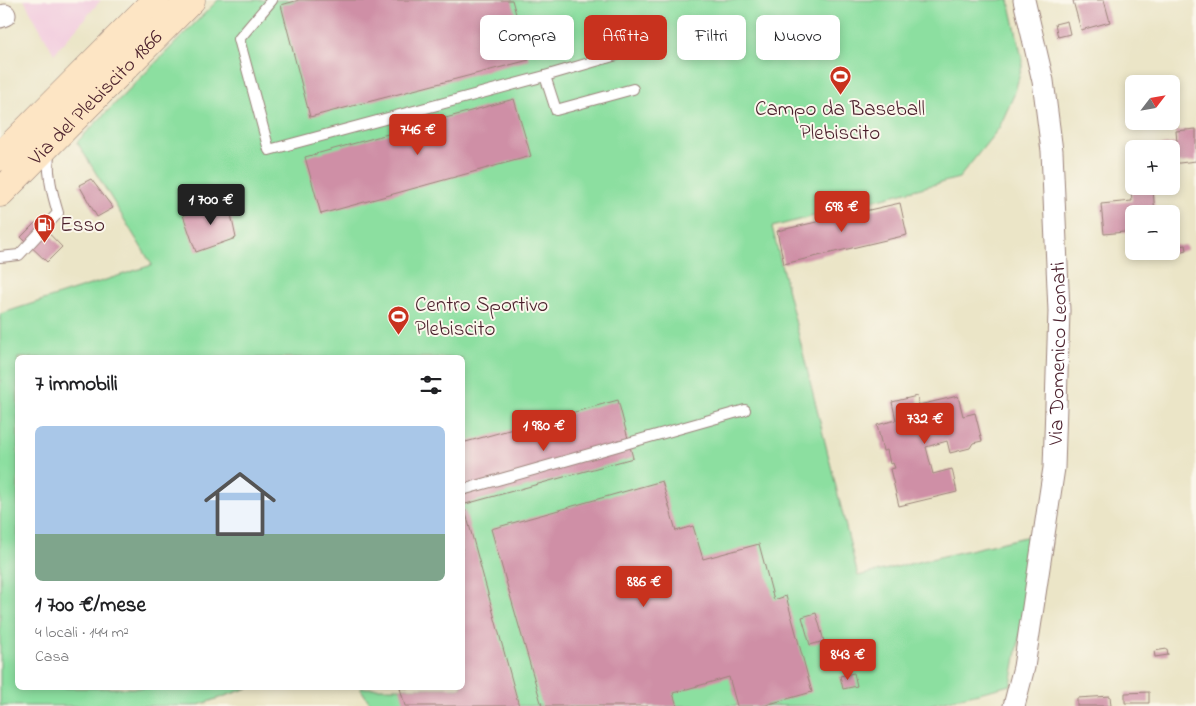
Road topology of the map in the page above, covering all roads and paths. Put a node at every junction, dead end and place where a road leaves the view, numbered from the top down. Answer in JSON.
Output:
{"nodes":[{"id":1,"x":156,"y":0,"type":"edge"},
{"id":2,"x":191,"y":0,"type":"edge"},
{"id":3,"x":272,"y":0,"type":"edge"},
{"id":4,"x":1024,"y":0,"type":"edge"},
{"id":5,"x":600,"y":60,"type":"edge"},
{"id":6,"x":546,"y":76,"type":"junction"},
{"id":7,"x":633,"y":89,"type":"dead end"},
{"id":8,"x":51,"y":143,"type":"junction"},
{"id":9,"x":0,"y":157,"type":"edge"},
{"id":10,"x":0,"y":194,"type":"edge"},
{"id":11,"x":0,"y":257,"type":"edge"},
{"id":12,"x":745,"y":410,"type":"dead end"},
{"id":13,"x":465,"y":489,"type":"edge"},
{"id":14,"x":1014,"y":706,"type":"edge"}],
"edges":[{"from":1,"to":9,"type":"main road","name":"Via del Plebiscito 1866"},
{"from":2,"to":8,"type":"main road","name":"Via del Plebiscito 1866"},
{"from":3,"to":6,"type":"lane"},
{"from":4,"to":14,"type":"street","name":"Via Domenico Leonati"},
{"from":5,"to":6,"type":"lane"},
{"from":6,"to":7,"type":"lane"},
{"from":8,"to":10,"type":"main road","name":"Via del Plebiscito 1866"},
{"from":8,"to":11,"type":"lane"},
{"from":12,"to":13,"type":"lane"}]}
